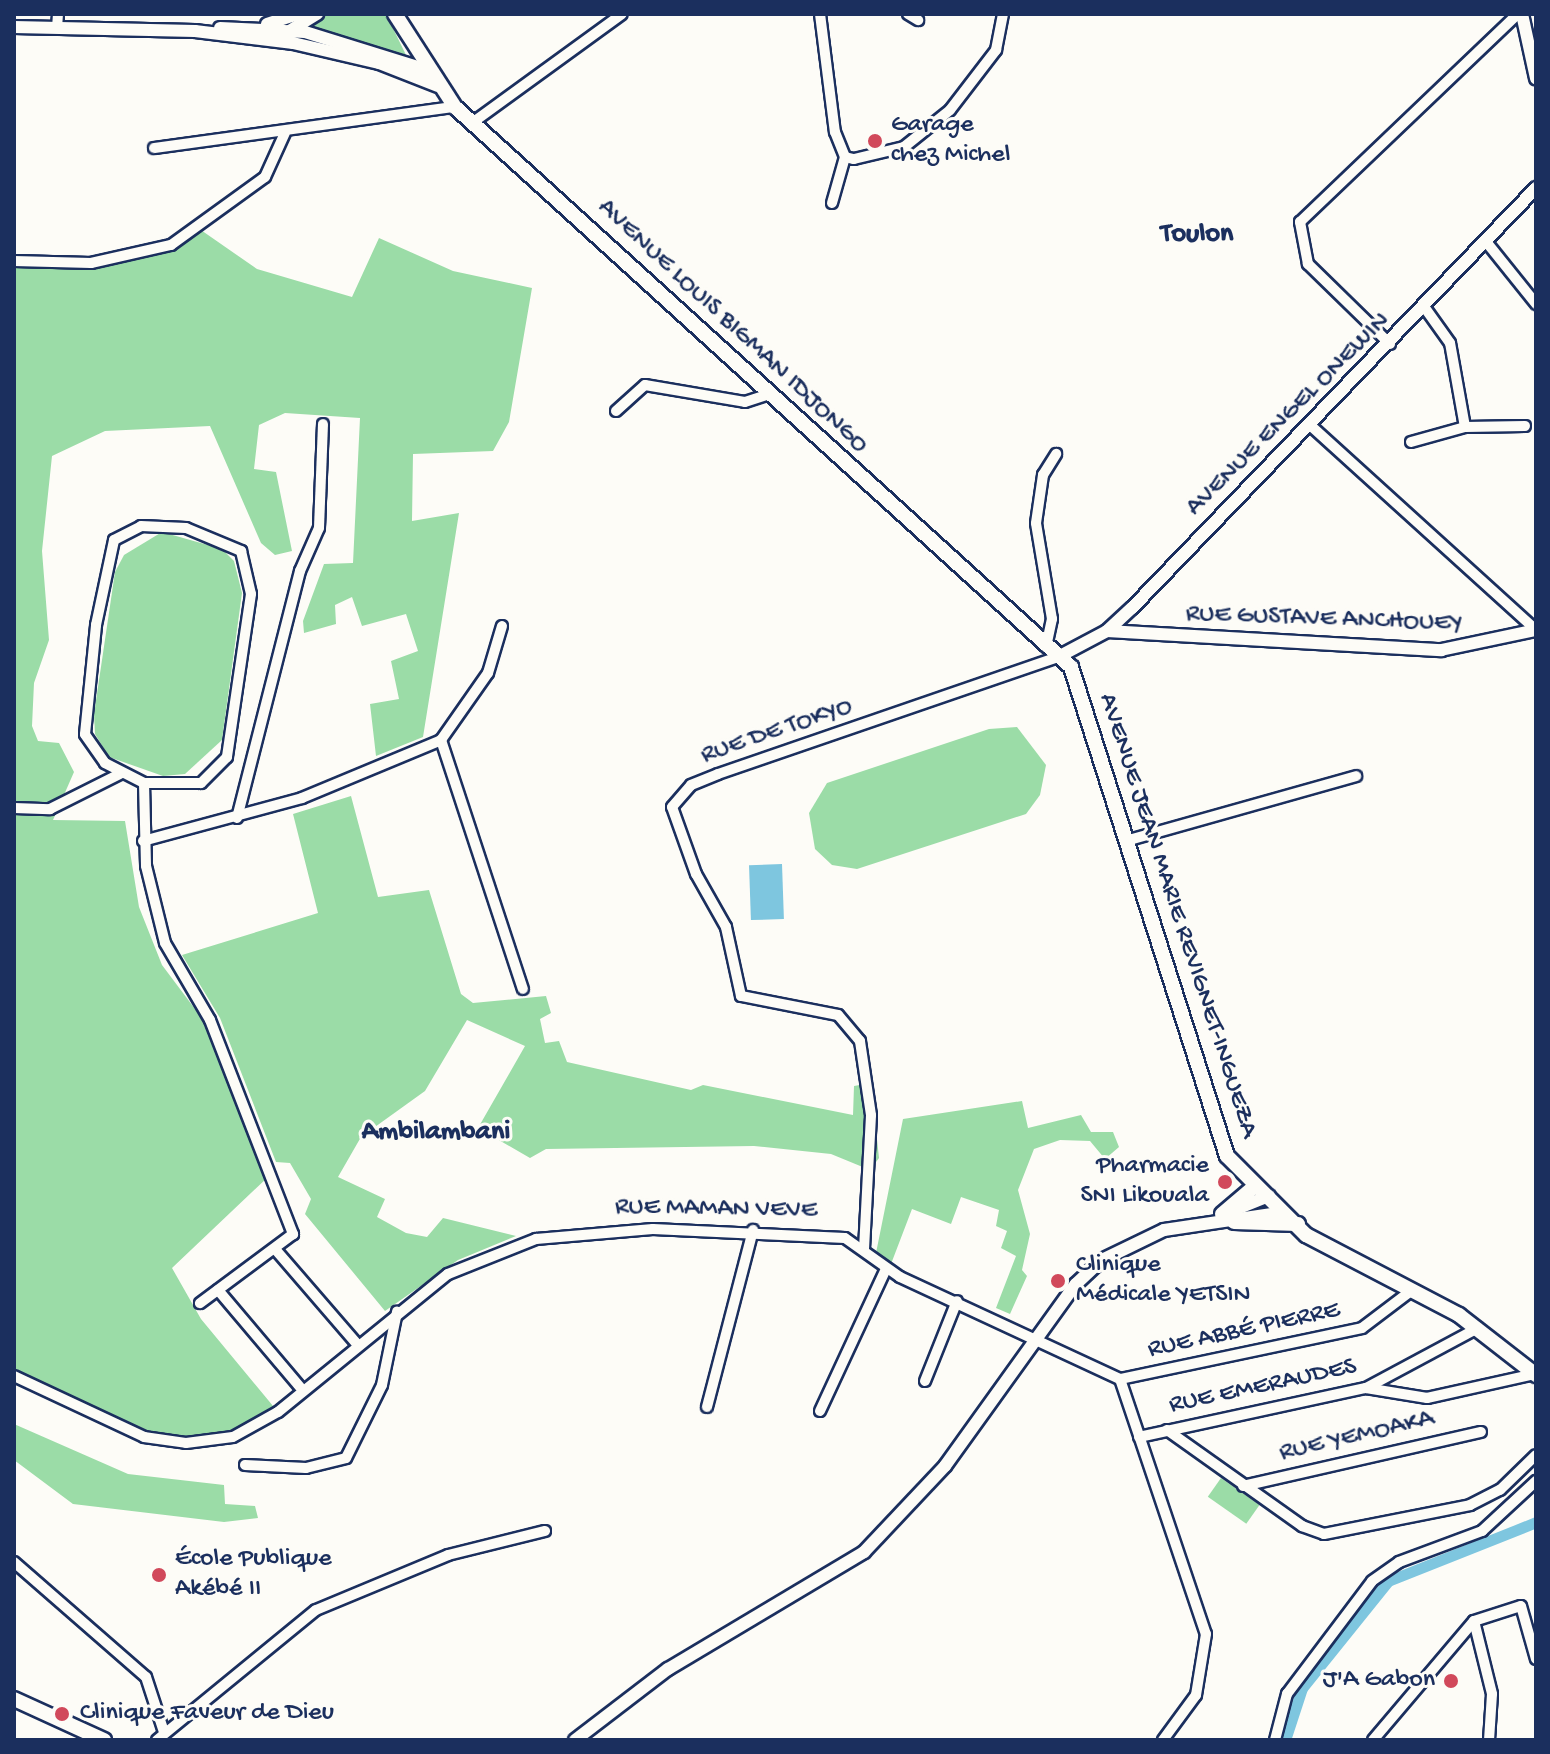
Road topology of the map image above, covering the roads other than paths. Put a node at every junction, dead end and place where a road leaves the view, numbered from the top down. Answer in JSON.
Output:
{"nodes":[{"id":1,"x":298,"y":14,"type":"edge"},
{"id":2,"x":317,"y":14,"type":"edge"},
{"id":3,"x":395,"y":14,"type":"edge"},
{"id":4,"x":622,"y":14,"type":"edge"},
{"id":5,"x":820,"y":14,"type":"edge"},
{"id":6,"x":1003,"y":14,"type":"edge"},
{"id":7,"x":1520,"y":14,"type":"edge"},
{"id":8,"x":57,"y":21,"type":"edge"},
{"id":9,"x":14,"y":27,"type":"edge"},
{"id":10,"x":242,"y":28,"type":"junction"},
{"id":11,"x":291,"y":30,"type":"junction"},
{"id":12,"x":195,"y":31,"type":"junction"},
{"id":13,"x":266,"y":39,"type":"junction"},
{"id":14,"x":427,"y":70,"type":"junction"},
{"id":15,"x":1536,"y":78,"type":"edge"},
{"id":16,"x":438,"y":86,"type":"junction"},
{"id":17,"x":455,"y":107,"type":"junction"},
{"id":18,"x":472,"y":123,"type":"junction"},
{"id":19,"x":285,"y":133,"type":"junction"},
{"id":20,"x":154,"y":148,"type":"dead end"},
{"id":21,"x":845,"y":157,"type":"junction"},
{"id":22,"x":1536,"y":188,"type":"edge"},
{"id":23,"x":1533,"y":202,"type":"edge"},
{"id":24,"x":832,"y":203,"type":"dead end"},
{"id":25,"x":1488,"y":244,"type":"junction"},
{"id":26,"x":14,"y":261,"type":"edge"},
{"id":27,"x":1536,"y":304,"type":"edge"},
{"id":28,"x":1425,"y":308,"type":"junction"},
{"id":29,"x":1390,"y":344,"type":"junction"},
{"id":30,"x":769,"y":394,"type":"junction"},
{"id":31,"x":616,"y":411,"type":"dead end"},
{"id":32,"x":323,"y":424,"type":"dead end"},
{"id":33,"x":1310,"y":425,"type":"junction"},
{"id":34,"x":1525,"y":426,"type":"dead end"},
{"id":35,"x":1465,"y":427,"type":"junction"},
{"id":36,"x":1411,"y":442,"type":"dead end"},
{"id":37,"x":1056,"y":454,"type":"dead end"},
{"id":38,"x":502,"y":626,"type":"dead end"},
{"id":39,"x":1536,"y":630,"type":"edge"},
{"id":40,"x":1107,"y":631,"type":"junction"},
{"id":41,"x":1046,"y":647,"type":"junction"},
{"id":42,"x":1058,"y":657,"type":"junction"},
{"id":43,"x":441,"y":740,"type":"junction"},
{"id":44,"x":120,"y":774,"type":"junction"},
{"id":45,"x":1356,"y":776,"type":"dead end"},
{"id":46,"x":144,"y":783,"type":"junction"},
{"id":47,"x":14,"y":808,"type":"edge"},
{"id":48,"x":237,"y":818,"type":"junction"},
{"id":49,"x":1129,"y":840,"type":"junction"},
{"id":50,"x":143,"y":841,"type":"junction"},
{"id":51,"x":523,"y":989,"type":"dead end"},
{"id":52,"x":1254,"y":1187,"type":"junction"},
{"id":53,"x":1269,"y":1196,"type":"junction"},
{"id":54,"x":1284,"y":1212,"type":"junction"},
{"id":55,"x":1228,"y":1218,"type":"junction"},
{"id":56,"x":1298,"y":1224,"type":"junction"},
{"id":57,"x":753,"y":1230,"type":"junction"},
{"id":58,"x":275,"y":1249,"type":"junction"},
{"id":59,"x":864,"y":1249,"type":"junction"},
{"id":60,"x":886,"y":1269,"type":"junction"},
{"id":61,"x":218,"y":1290,"type":"junction"},
{"id":62,"x":1412,"y":1290,"type":"junction"},
{"id":63,"x":957,"y":1301,"type":"junction"},
{"id":64,"x":200,"y":1303,"type":"dead end"},
{"id":65,"x":397,"y":1312,"type":"junction"},
{"id":66,"x":1478,"y":1328,"type":"junction"},
{"id":67,"x":1040,"y":1338,"type":"junction"},
{"id":68,"x":356,"y":1343,"type":"junction"},
{"id":69,"x":1536,"y":1374,"type":"edge"},
{"id":70,"x":14,"y":1376,"type":"edge"},
{"id":71,"x":1120,"y":1379,"type":"junction"},
{"id":72,"x":925,"y":1381,"type":"dead end"},
{"id":73,"x":300,"y":1387,"type":"junction"},
{"id":74,"x":1366,"y":1388,"type":"junction"},
{"id":75,"x":707,"y":1407,"type":"dead end"},
{"id":76,"x":820,"y":1411,"type":"dead end"},
{"id":77,"x":1167,"y":1430,"type":"junction"},
{"id":78,"x":1481,"y":1432,"type":"dead end"},
{"id":79,"x":1139,"y":1437,"type":"junction"},
{"id":80,"x":1536,"y":1455,"type":"edge"},
{"id":81,"x":245,"y":1465,"type":"dead end"},
{"id":82,"x":1536,"y":1481,"type":"edge"},
{"id":83,"x":1243,"y":1486,"type":"junction"},
{"id":84,"x":545,"y":1531,"type":"dead end"},
{"id":85,"x":14,"y":1562,"type":"edge"},
{"id":86,"x":1474,"y":1621,"type":"junction"},
{"id":87,"x":1536,"y":1659,"type":"edge"},
{"id":88,"x":14,"y":1699,"type":"edge"},
{"id":89,"x":161,"y":1736,"type":"edge"},
{"id":90,"x":104,"y":1740,"type":"edge"},
{"id":91,"x":575,"y":1740,"type":"edge"},
{"id":92,"x":1163,"y":1740,"type":"edge"},
{"id":93,"x":1275,"y":1740,"type":"edge"},
{"id":94,"x":1373,"y":1740,"type":"edge"},
{"id":95,"x":1489,"y":1740,"type":"edge"}],
"edges":[{"from":1,"to":10,"type":"street"},
{"from":2,"to":11,"type":"street"},
{"from":3,"to":14,"type":"main road","name":"AVENUE LOUIS BIGMAN IDJONGO"},
{"from":4,"to":18,"type":"street"},
{"from":5,"to":21,"type":"street"},
{"from":6,"to":21,"type":"street"},
{"from":7,"to":15,"type":"street"},
{"from":7,"to":29,"type":"street"},
{"from":8,"to":9,"type":"street"},
{"from":8,"to":12,"type":"street"},
{"from":10,"to":11,"type":"street"},
{"from":10,"to":12,"type":"street"},
{"from":11,"to":13,"type":"street"},
{"from":11,"to":14,"type":"street"},
{"from":12,"to":13,"type":"street"},
{"from":13,"to":16,"type":"street"},
{"from":14,"to":16,"type":"main road","name":"AVENUE LOUIS BIGMAN IDJONGO"},
{"from":16,"to":17,"type":"main road","name":"AVENUE LOUIS BIGMAN IDJONGO"},
{"from":17,"to":18,"type":"main road","name":"AVENUE LOUIS BIGMAN IDJONGO"},
{"from":17,"to":19,"type":"street"},
{"from":18,"to":30,"type":"main road","name":"AVENUE LOUIS BIGMAN IDJONGO"},
{"from":19,"to":20,"type":"street"},
{"from":19,"to":26,"type":"street"},
{"from":21,"to":24,"type":"street"},
{"from":22,"to":23,"type":"street","name":"AVENUE ENGEL ONEWIN"},
{"from":23,"to":25,"type":"street","name":"AVENUE ENGEL ONEWIN"},
{"from":25,"to":27,"type":"street"},
{"from":25,"to":28,"type":"street","name":"AVENUE ENGEL ONEWIN"},
{"from":28,"to":29,"type":"street","name":"AVENUE ENGEL ONEWIN"},
{"from":28,"to":35,"type":"street"},
{"from":29,"to":33,"type":"street","name":"AVENUE ENGEL ONEWIN"},
{"from":30,"to":31,"type":"street"},
{"from":30,"to":41,"type":"main road","name":"AVENUE LOUIS BIGMAN IDJONGO"},
{"from":32,"to":48,"type":"street"},
{"from":33,"to":39,"type":"street"},
{"from":33,"to":40,"type":"street","name":"AVENUE ENGEL ONEWIN"},
{"from":34,"to":35,"type":"street"},
{"from":35,"to":36,"type":"street"},
{"from":37,"to":41,"type":"street"},
{"from":38,"to":43,"type":"street"},
{"from":39,"to":40,"type":"street","name":"RUE GUSTAVE ANCHOUEY"},
{"from":40,"to":42,"type":"street","name":"AVENUE ENGEL ONEWIN"},
{"from":41,"to":42,"type":"main road","name":"AVENUE LOUIS BIGMAN IDJONGO"},
{"from":42,"to":49,"type":"main road","name":"AVENUE JEAN MARIE REVIGNET-INGUEZA"},
{"from":42,"to":59,"type":"street","name":"RUE DE TOKYO"},
{"from":43,"to":48,"type":"street"},
{"from":43,"to":51,"type":"street"},
{"from":44,"to":46,"type":"street"},
{"from":44,"to":46,"type":"street"},
{"from":44,"to":47,"type":"street"},
{"from":45,"to":49,"type":"street"},
{"from":46,"to":50,"type":"street"},
{"from":48,"to":50,"type":"street"},
{"from":49,"to":52,"type":"main road","name":"AVENUE JEAN MARIE REVIGNET-INGUEZA"},
{"from":50,"to":58,"type":"street"},
{"from":52,"to":53,"type":"main road"},
{"from":52,"to":55,"type":"main road"},
{"from":53,"to":54,"type":"main road"},
{"from":53,"to":55,"type":"street"},
{"from":54,"to":55,"type":"street"},
{"from":54,"to":56,"type":"main road"},
{"from":55,"to":56,"type":"main road"},
{"from":55,"to":67,"type":"street"},
{"from":56,"to":62,"type":"main road"},
{"from":57,"to":59,"type":"street","name":"RUE MAMAN VEVE"},
{"from":57,"to":65,"type":"street","name":"RUE MAMAN VEVE"},
{"from":57,"to":75,"type":"street"},
{"from":58,"to":61,"type":"street"},
{"from":58,"to":68,"type":"street"},
{"from":59,"to":60,"type":"street","name":"RUE MAMAN VEVE"},
{"from":60,"to":63,"type":"street","name":"RUE MAMAN VEVE"},
{"from":60,"to":76,"type":"street"},
{"from":61,"to":64,"type":"street"},
{"from":61,"to":73,"type":"street"},
{"from":62,"to":66,"type":"main road"},
{"from":62,"to":71,"type":"street","name":"RUE ABBÉ PIERRE"},
{"from":63,"to":67,"type":"street","name":"RUE MAMAN VEVE"},
{"from":63,"to":72,"type":"street"},
{"from":65,"to":68,"type":"street","name":"RUE MAMAN VEVE"},
{"from":65,"to":81,"type":"street"},
{"from":66,"to":69,"type":"main road"},
{"from":66,"to":74,"type":"street","name":"RUE EMERAUDES"},
{"from":67,"to":71,"type":"street","name":"RUE MAMAN VEVE"},
{"from":67,"to":91,"type":"street"},
{"from":68,"to":73,"type":"street","name":"RUE MAMAN VEVE"},
{"from":69,"to":74,"type":"street"},
{"from":70,"to":73,"type":"street","name":"RUE MAMAN VEVE"},
{"from":71,"to":79,"type":"street"},
{"from":74,"to":77,"type":"street","name":"RUE EMERAUDES"},
{"from":77,"to":79,"type":"street","name":"RUE EMERAUDES"},
{"from":77,"to":83,"type":"street"},
{"from":78,"to":83,"type":"street","name":"RUE YEMOAKA"},
{"from":79,"to":92,"type":"street"},
{"from":80,"to":83,"type":"street"},
{"from":82,"to":93,"type":"street"},
{"from":84,"to":89,"type":"street"},
{"from":85,"to":89,"type":"street"},
{"from":86,"to":87,"type":"street"},
{"from":86,"to":94,"type":"street"},
{"from":86,"to":95,"type":"street"},
{"from":88,"to":90,"type":"main road"}]}
